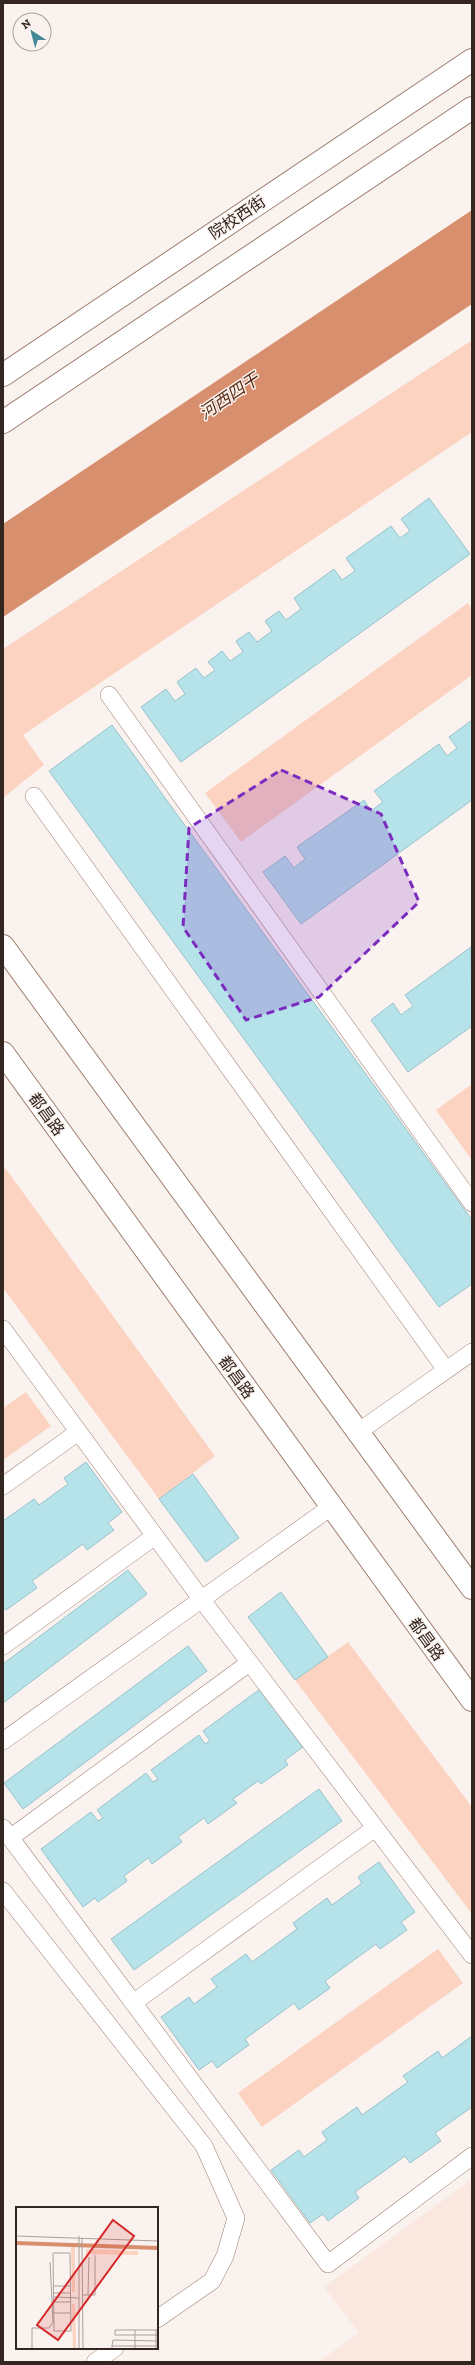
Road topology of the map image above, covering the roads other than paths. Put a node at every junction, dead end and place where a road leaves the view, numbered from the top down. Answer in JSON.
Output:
{"nodes":[{"id":1,"x":472,"y":60,"type":"edge"},
{"id":2,"x":472,"y":108,"type":"edge"},
{"id":3,"x":3,"y":375,"type":"edge"},
{"id":4,"x":3,"y":422,"type":"edge"},
{"id":5,"x":109,"y":695,"type":"dead end"},
{"id":6,"x":34,"y":796,"type":"dead end"},
{"id":7,"x":3,"y":946,"type":"edge"},
{"id":8,"x":3,"y":1053,"type":"edge"},
{"id":9,"x":472,"y":1203,"type":"edge"},
{"id":10,"x":3,"y":1329,"type":"edge"},
{"id":11,"x":472,"y":1352,"type":"edge"},
{"id":12,"x":446,"y":1370,"type":"junction"},
{"id":13,"x":78,"y":1432,"type":"junction"},
{"id":14,"x":358,"y":1432,"type":"junction"},
{"id":15,"x":3,"y":1486,"type":"edge"},
{"id":16,"x":331,"y":1507,"type":"junction"},
{"id":17,"x":155,"y":1536,"type":"junction"},
{"id":18,"x":472,"y":1588,"type":"edge"},
{"id":19,"x":202,"y":1600,"type":"junction"},
{"id":20,"x":3,"y":1646,"type":"edge"},
{"id":21,"x":249,"y":1663,"type":"junction"},
{"id":22,"x":472,"y":1700,"type":"edge"},
{"id":23,"x":3,"y":1741,"type":"edge"},
{"id":24,"x":375,"y":1828,"type":"junction"},
{"id":25,"x":6,"y":1833,"type":"edge"},
{"id":26,"x":3,"y":1891,"type":"edge"},
{"id":27,"x":472,"y":1955,"type":"edge"},
{"id":28,"x":133,"y":2002,"type":"junction"},
{"id":29,"x":472,"y":2156,"type":"edge"},
{"id":30,"x":158,"y":2318,"type":"edge"},
{"id":31,"x":114,"y":2349,"type":"edge"},
{"id":32,"x":95,"y":2362,"type":"edge"}],
"edges":[{"from":1,"to":3,"type":"main road","name":"院校西街"},
{"from":2,"to":4,"type":"main road"},
{"from":5,"to":9,"type":"lane"},
{"from":6,"to":12,"type":"lane"},
{"from":7,"to":14,"type":"main road"},
{"from":8,"to":16,"type":"main road","name":"都昌路"},
{"from":10,"to":13,"type":"lane"},
{"from":11,"to":12,"type":"lane"},
{"from":12,"to":14,"type":"lane"},
{"from":13,"to":15,"type":"lane"},
{"from":13,"to":17,"type":"lane"},
{"from":14,"to":18,"type":"main road"},
{"from":16,"to":19,"type":"lane"},
{"from":16,"to":22,"type":"main road","name":"都昌路"},
{"from":17,"to":19,"type":"lane"},
{"from":17,"to":20,"type":"lane"},
{"from":19,"to":21,"type":"lane"},
{"from":19,"to":23,"type":"lane"},
{"from":21,"to":24,"type":"lane"},
{"from":21,"to":25,"type":"lane"},
{"from":24,"to":27,"type":"lane"},
{"from":24,"to":28,"type":"lane"},
{"from":25,"to":28,"type":"lane"},
{"from":26,"to":30,"type":"lane"},
{"from":28,"to":29,"type":"lane"},
{"from":31,"to":32,"type":"lane"}]}
